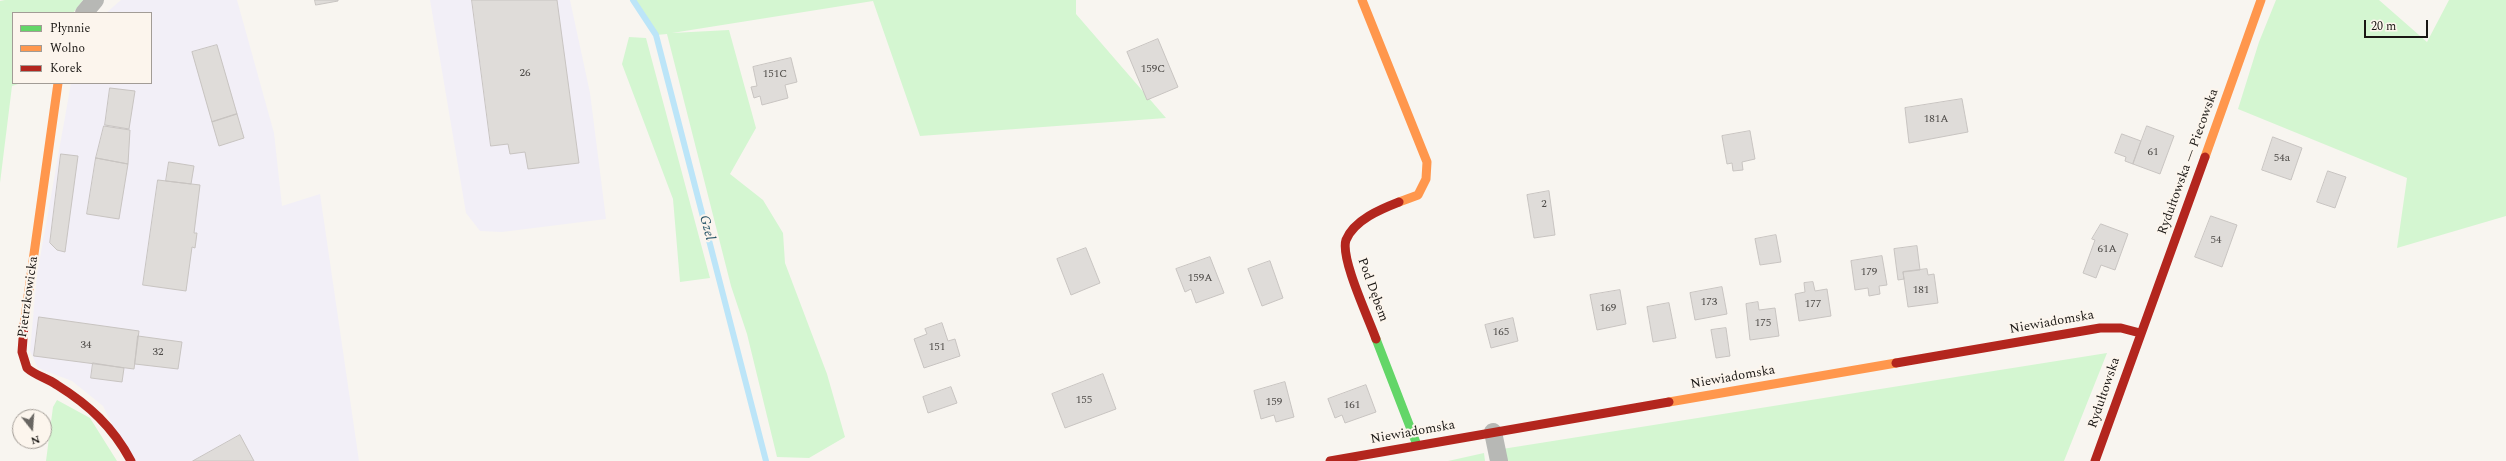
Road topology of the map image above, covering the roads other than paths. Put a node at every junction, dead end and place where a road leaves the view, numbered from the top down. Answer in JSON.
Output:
{"nodes":[{"id":1,"x":95,"y":0,"type":"edge"},
{"id":2,"x":1362,"y":0,"type":"edge"},
{"id":3,"x":2262,"y":0,"type":"edge"},
{"id":4,"x":85,"y":12,"type":"edge"},
{"id":5,"x":58,"y":84,"type":"edge"},
{"id":6,"x":2140,"y":333,"type":"junction"},
{"id":7,"x":1493,"y":432,"type":"junction"},
{"id":8,"x":1417,"y":445,"type":"junction"},
{"id":9,"x":131,"y":461,"type":"edge"},
{"id":10,"x":1330,"y":461,"type":"edge"},
{"id":11,"x":1499,"y":461,"type":"edge"},
{"id":12,"x":2095,"y":461,"type":"edge"}],
"edges":[{"from":1,"to":4,"type":"street"},
{"from":2,"to":8,"type":"street","name":"Pod Dębem"},
{"from":3,"to":6,"type":"street","name":"Rydułtowska — Piecowska"},
{"from":5,"to":9,"type":"street","name":"Pietrzkowicka"},
{"from":6,"to":7,"type":"street","name":"Niewiadomska"},
{"from":6,"to":12,"type":"street","name":"Rydułtowska"},
{"from":7,"to":8,"type":"street","name":"Niewiadomska"},
{"from":7,"to":11,"type":"street"},
{"from":8,"to":10,"type":"street","name":"Niewiadomska"}]}
